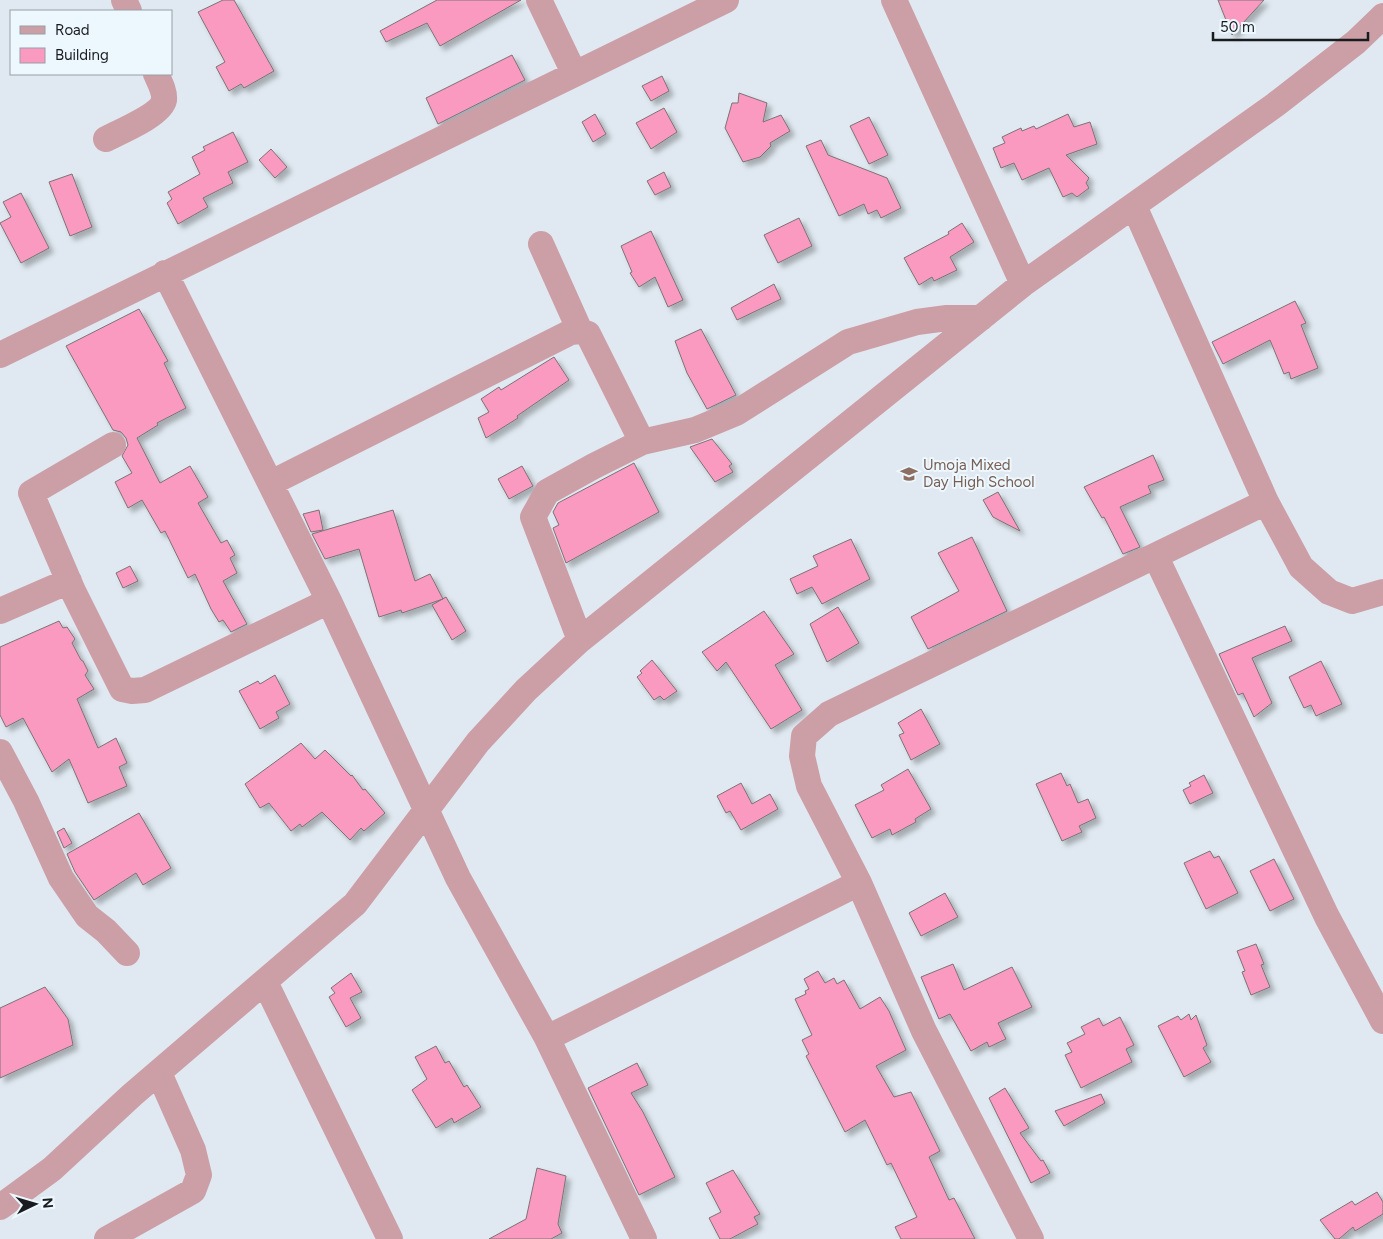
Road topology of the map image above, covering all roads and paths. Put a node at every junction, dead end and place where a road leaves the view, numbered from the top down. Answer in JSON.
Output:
{"nodes":[{"id":1,"x":539,"y":0,"type":"edge"},
{"id":2,"x":726,"y":0,"type":"edge"},
{"id":3,"x":894,"y":0,"type":"edge"},
{"id":4,"x":1383,"y":16,"type":"edge"},
{"id":5,"x":574,"y":73,"type":"junction"},
{"id":6,"x":156,"y":75,"type":"edge"},
{"id":7,"x":106,"y":139,"type":"dead end"},
{"id":8,"x":1134,"y":206,"type":"junction"},
{"id":9,"x":541,"y":244,"type":"dead end"},
{"id":10,"x":165,"y":273,"type":"junction"},
{"id":11,"x":1023,"y":284,"type":"junction"},
{"id":12,"x":981,"y":318,"type":"junction"},
{"id":13,"x":580,"y":331,"type":"junction"},
{"id":14,"x":0,"y":355,"type":"edge"},
{"id":15,"x":642,"y":442,"type":"junction"},
{"id":16,"x":113,"y":445,"type":"dead end"},
{"id":17,"x":272,"y":483,"type":"junction"},
{"id":18,"x":1266,"y":502,"type":"junction"},
{"id":19,"x":1156,"y":557,"type":"junction"},
{"id":20,"x":69,"y":581,"type":"junction"},
{"id":21,"x":1383,"y":592,"type":"edge"},
{"id":22,"x":329,"y":601,"type":"junction"},
{"id":23,"x":0,"y":611,"type":"edge"},
{"id":24,"x":580,"y":640,"type":"junction"},
{"id":25,"x":0,"y":752,"type":"edge"},
{"id":26,"x":425,"y":810,"type":"junction"},
{"id":27,"x":859,"y":883,"type":"junction"},
{"id":28,"x":127,"y":954,"type":"dead end"},
{"id":29,"x":266,"y":982,"type":"junction"},
{"id":30,"x":1383,"y":1021,"type":"edge"},
{"id":31,"x":547,"y":1038,"type":"junction"},
{"id":32,"x":159,"y":1072,"type":"junction"},
{"id":33,"x":0,"y":1207,"type":"edge"},
{"id":34,"x":107,"y":1239,"type":"edge"},
{"id":35,"x":390,"y":1239,"type":"edge"},
{"id":36,"x":644,"y":1239,"type":"edge"},
{"id":37,"x":1031,"y":1239,"type":"edge"}],
"edges":[{"from":1,"to":5,"type":"street"},
{"from":2,"to":5,"type":"street"},
{"from":3,"to":11,"type":"street"},
{"from":4,"to":8,"type":"street"},
{"from":5,"to":10,"type":"street"},
{"from":6,"to":7,"type":"street"},
{"from":8,"to":11,"type":"street"},
{"from":8,"to":18,"type":"street"},
{"from":9,"to":13,"type":"street"},
{"from":10,"to":14,"type":"street"},
{"from":10,"to":17,"type":"street"},
{"from":11,"to":12,"type":"street"},
{"from":12,"to":15,"type":"street"},
{"from":12,"to":24,"type":"street"},
{"from":13,"to":15,"type":"street"},
{"from":13,"to":17,"type":"street"},
{"from":15,"to":24,"type":"street"},
{"from":16,"to":20,"type":"street"},
{"from":17,"to":22,"type":"street"},
{"from":18,"to":19,"type":"street"},
{"from":18,"to":21,"type":"street"},
{"from":19,"to":27,"type":"street"},
{"from":19,"to":30,"type":"street"},
{"from":20,"to":22,"type":"street"},
{"from":20,"to":23,"type":"street"},
{"from":22,"to":26,"type":"street"},
{"from":24,"to":26,"type":"street"},
{"from":25,"to":28,"type":"street"},
{"from":26,"to":29,"type":"street"},
{"from":26,"to":31,"type":"street"},
{"from":27,"to":31,"type":"street"},
{"from":27,"to":37,"type":"street"},
{"from":29,"to":32,"type":"street"},
{"from":29,"to":35,"type":"street"},
{"from":31,"to":36,"type":"street"},
{"from":32,"to":33,"type":"street"},
{"from":32,"to":34,"type":"street"}]}
